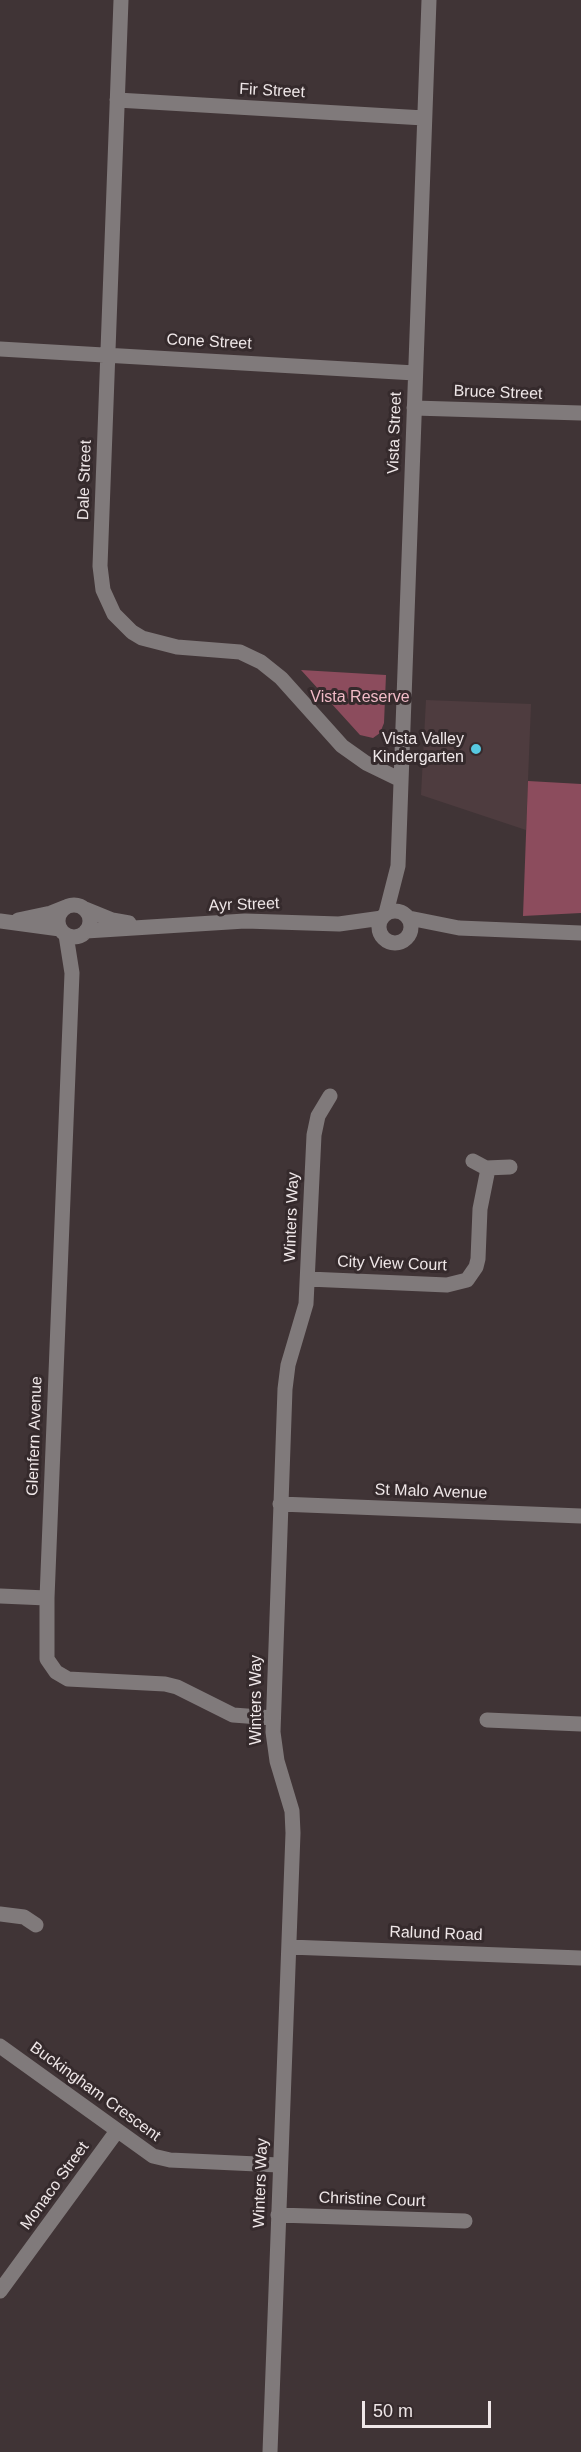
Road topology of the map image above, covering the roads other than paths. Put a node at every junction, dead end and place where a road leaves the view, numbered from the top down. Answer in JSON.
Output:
{"nodes":[{"id":1,"x":121,"y":0,"type":"edge"},
{"id":2,"x":429,"y":0,"type":"edge"},
{"id":3,"x":117,"y":100,"type":"junction"},
{"id":4,"x":424,"y":118,"type":"junction"},
{"id":5,"x":0,"y":349,"type":"edge"},
{"id":6,"x":108,"y":354,"type":"junction"},
{"id":7,"x":415,"y":373,"type":"junction"},
{"id":8,"x":414,"y":408,"type":"junction"},
{"id":9,"x":581,"y":413,"type":"edge"},
{"id":10,"x":401,"y":780,"type":"junction"},
{"id":11,"x":398,"y":866,"type":"junction"},
{"id":12,"x":66,"y":907,"type":"junction"},
{"id":13,"x":85,"y":909,"type":"junction"},
{"id":14,"x":384,"y":916,"type":"junction"},
{"id":15,"x":407,"y":916,"type":"junction"},
{"id":16,"x":4,"y":921,"type":"edge"},
{"id":17,"x":339,"y":924,"type":"junction"},
{"id":18,"x":150,"y":927,"type":"junction"},
{"id":19,"x":459,"y":928,"type":"junction"},
{"id":20,"x":63,"y":932,"type":"junction"},
{"id":21,"x":85,"y":933,"type":"junction"},
{"id":22,"x":580,"y":933,"type":"edge"},
{"id":23,"x":382,"y":935,"type":"junction"},
{"id":24,"x":408,"y":936,"type":"junction"},
{"id":25,"x":72,"y":973,"type":"junction"},
{"id":26,"x":330,"y":1096,"type":"dead end"},
{"id":27,"x":473,"y":1161,"type":"dead end"},
{"id":28,"x":510,"y":1167,"type":"dead end"},
{"id":29,"x":488,"y":1169,"type":"junction"},
{"id":30,"x":308,"y":1279,"type":"junction"},
{"id":31,"x":280,"y":1504,"type":"junction"},
{"id":32,"x":581,"y":1515,"type":"edge"},
{"id":33,"x":0,"y":1596,"type":"edge"},
{"id":34,"x":47,"y":1598,"type":"junction"},
{"id":35,"x":273,"y":1718,"type":"junction"},
{"id":36,"x":487,"y":1720,"type":"dead end"},
{"id":37,"x":581,"y":1724,"type":"edge"},
{"id":38,"x":0,"y":1914,"type":"edge"},
{"id":39,"x":36,"y":1925,"type":"dead end"},
{"id":40,"x":289,"y":1947,"type":"junction"},
{"id":41,"x":581,"y":1958,"type":"edge"},
{"id":42,"x":0,"y":2046,"type":"edge"},
{"id":43,"x":117,"y":2131,"type":"junction"},
{"id":44,"x":279,"y":2165,"type":"junction"},
{"id":45,"x":278,"y":2215,"type":"junction"},
{"id":46,"x":465,"y":2221,"type":"dead end"},
{"id":47,"x":0,"y":2291,"type":"edge"},
{"id":48,"x":270,"y":2452,"type":"edge"}],
"edges":[{"from":1,"to":3,"type":"street","name":"Dale Street"},
{"from":2,"to":4,"type":"street","name":"Vista Street"},
{"from":3,"to":4,"type":"street","name":"Fir Street"},
{"from":3,"to":6,"type":"street","name":"Dale Street"},
{"from":4,"to":7,"type":"street","name":"Vista Street"},
{"from":5,"to":6,"type":"street","name":"Cone Street"},
{"from":6,"to":7,"type":"street","name":"Cone Street"},
{"from":6,"to":10,"type":"street","name":"Dale Street"},
{"from":7,"to":8,"type":"street","name":"Vista Street"},
{"from":8,"to":9,"type":"street","name":"Bruce Street"},
{"from":8,"to":10,"type":"street","name":"Vista Street"},
{"from":10,"to":11,"type":"street","name":"Vista Street"},
{"from":11,"to":14,"type":"street","name":"Vista Street"},
{"from":11,"to":15,"type":"street","name":"Vista Street"},
{"from":12,"to":13,"type":"street"},
{"from":12,"to":16,"type":"street"},
{"from":12,"to":20,"type":"street"},
{"from":13,"to":18,"type":"street","name":"Ayr Street"},
{"from":13,"to":21,"type":"street"},
{"from":14,"to":15,"type":"street"},
{"from":14,"to":17,"type":"street","name":"Ayr Street"},
{"from":14,"to":23,"type":"street"},
{"from":15,"to":19,"type":"street"},
{"from":15,"to":24,"type":"street"},
{"from":16,"to":20,"type":"street"},
{"from":17,"to":18,"type":"street","name":"Ayr Street"},
{"from":17,"to":23,"type":"street","name":"Ayr Street"},
{"from":18,"to":21,"type":"street","name":"Ayr Street"},
{"from":19,"to":22,"type":"street"},
{"from":19,"to":24,"type":"street"},
{"from":20,"to":21,"type":"street"},
{"from":20,"to":25,"type":"street","name":"Glenfern Avenue"},
{"from":21,"to":25,"type":"street","name":"Glenfern Avenue"},
{"from":23,"to":24,"type":"street"},
{"from":25,"to":34,"type":"street","name":"Glenfern Avenue"},
{"from":26,"to":30,"type":"street","name":"Winters Way"},
{"from":27,"to":29,"type":"street"},
{"from":28,"to":29,"type":"street"},
{"from":29,"to":30,"type":"street","name":"City View Court"},
{"from":30,"to":31,"type":"street","name":"Winters Way"},
{"from":31,"to":32,"type":"street","name":"St Malo Avenue"},
{"from":31,"to":35,"type":"street","name":"Winters Way"},
{"from":33,"to":34,"type":"street"},
{"from":34,"to":35,"type":"street","name":"Glenfern Avenue"},
{"from":35,"to":40,"type":"street","name":"Winters Way"},
{"from":36,"to":37,"type":"street"},
{"from":38,"to":39,"type":"street"},
{"from":40,"to":41,"type":"street","name":"Ralund Road"},
{"from":40,"to":44,"type":"street","name":"Winters Way"},
{"from":42,"to":43,"type":"street","name":"Buckingham Crescent"},
{"from":43,"to":44,"type":"street","name":"Buckingham Crescent"},
{"from":43,"to":47,"type":"street","name":"Monaco Street"},
{"from":44,"to":45,"type":"street","name":"Winters Way"},
{"from":45,"to":46,"type":"street","name":"Christine Court"},
{"from":45,"to":48,"type":"street","name":"Winters Way"}]}
